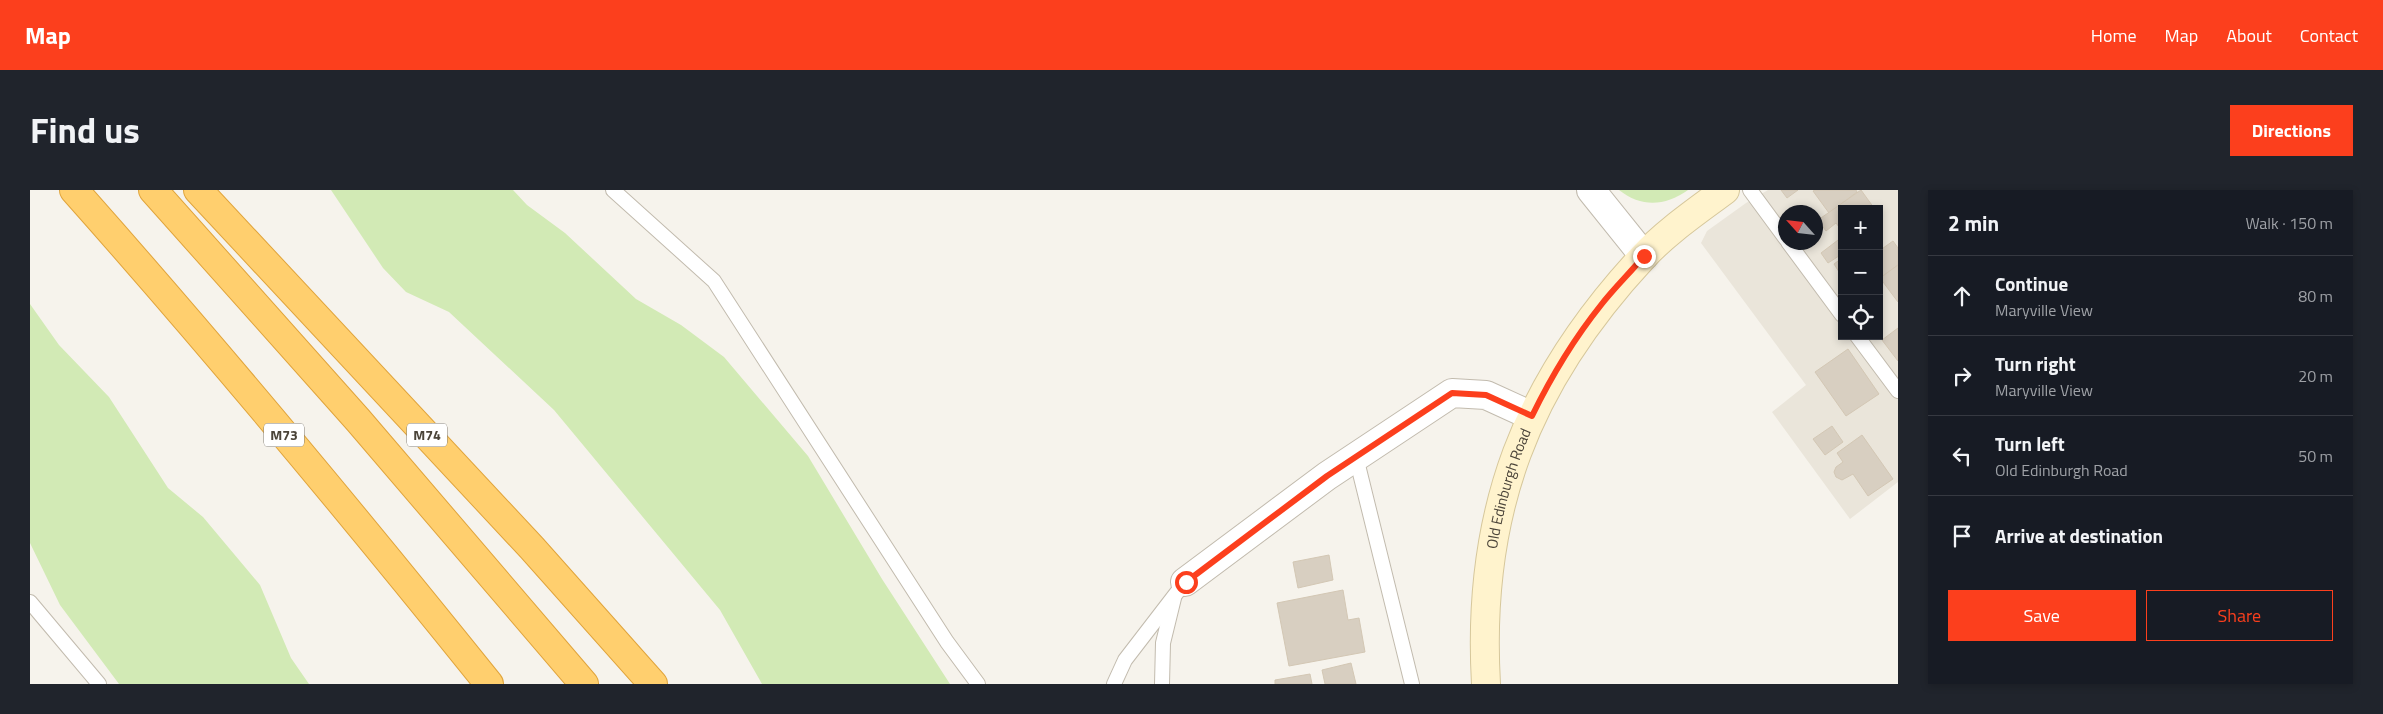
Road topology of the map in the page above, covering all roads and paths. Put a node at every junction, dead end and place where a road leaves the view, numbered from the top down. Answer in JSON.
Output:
{"nodes":[{"id":1,"x":74,"y":190,"type":"edge"},
{"id":2,"x":153,"y":190,"type":"edge"},
{"id":3,"x":198,"y":190,"type":"edge"},
{"id":4,"x":613,"y":190,"type":"edge"},
{"id":5,"x":1592,"y":190,"type":"edge"},
{"id":6,"x":1725,"y":190,"type":"edge"},
{"id":7,"x":1750,"y":190,"type":"edge"},
{"id":8,"x":1778,"y":228,"type":"edge"},
{"id":9,"x":1794,"y":250,"type":"edge"},
{"id":10,"x":1644,"y":256,"type":"junction"},
{"id":11,"x":1838,"y":310,"type":"edge"},
{"id":12,"x":1861,"y":340,"type":"edge"},
{"id":13,"x":1898,"y":391,"type":"edge"},
{"id":14,"x":1532,"y":416,"type":"junction"},
{"id":15,"x":1356,"y":457,"type":"junction"},
{"id":16,"x":1180,"y":587,"type":"junction"},
{"id":17,"x":30,"y":602,"type":"edge"},
{"id":18,"x":99,"y":684,"type":"edge"},
{"id":19,"x":489,"y":684,"type":"edge"},
{"id":20,"x":584,"y":684,"type":"edge"},
{"id":21,"x":653,"y":684,"type":"edge"},
{"id":22,"x":978,"y":684,"type":"edge"},
{"id":23,"x":1114,"y":684,"type":"edge"},
{"id":24,"x":1162,"y":684,"type":"edge"},
{"id":25,"x":1412,"y":684,"type":"edge"},
{"id":26,"x":1486,"y":684,"type":"edge"}],
"edges":[{"from":1,"to":19,"type":"highway","number":"M73"},
{"from":2,"to":20,"type":"highway","number":"M74"},
{"from":3,"to":21,"type":"highway","number":"M74"},
{"from":4,"to":22,"type":"lane"},
{"from":5,"to":10,"type":"street"},
{"from":6,"to":10,"type":"main road","name":"Old Edinburgh Road"},
{"from":7,"to":8,"type":"lane"},
{"from":9,"to":11,"type":"lane"},
{"from":10,"to":14,"type":"main road","name":"Old Edinburgh Road"},
{"from":12,"to":13,"type":"lane"},
{"from":14,"to":15,"type":"street"},
{"from":14,"to":26,"type":"main road","name":"Old Edinburgh Road"},
{"from":15,"to":16,"type":"street"},
{"from":15,"to":25,"type":"lane"},
{"from":16,"to":23,"type":"lane"},
{"from":16,"to":24,"type":"lane"},
{"from":17,"to":18,"type":"lane"}]}
